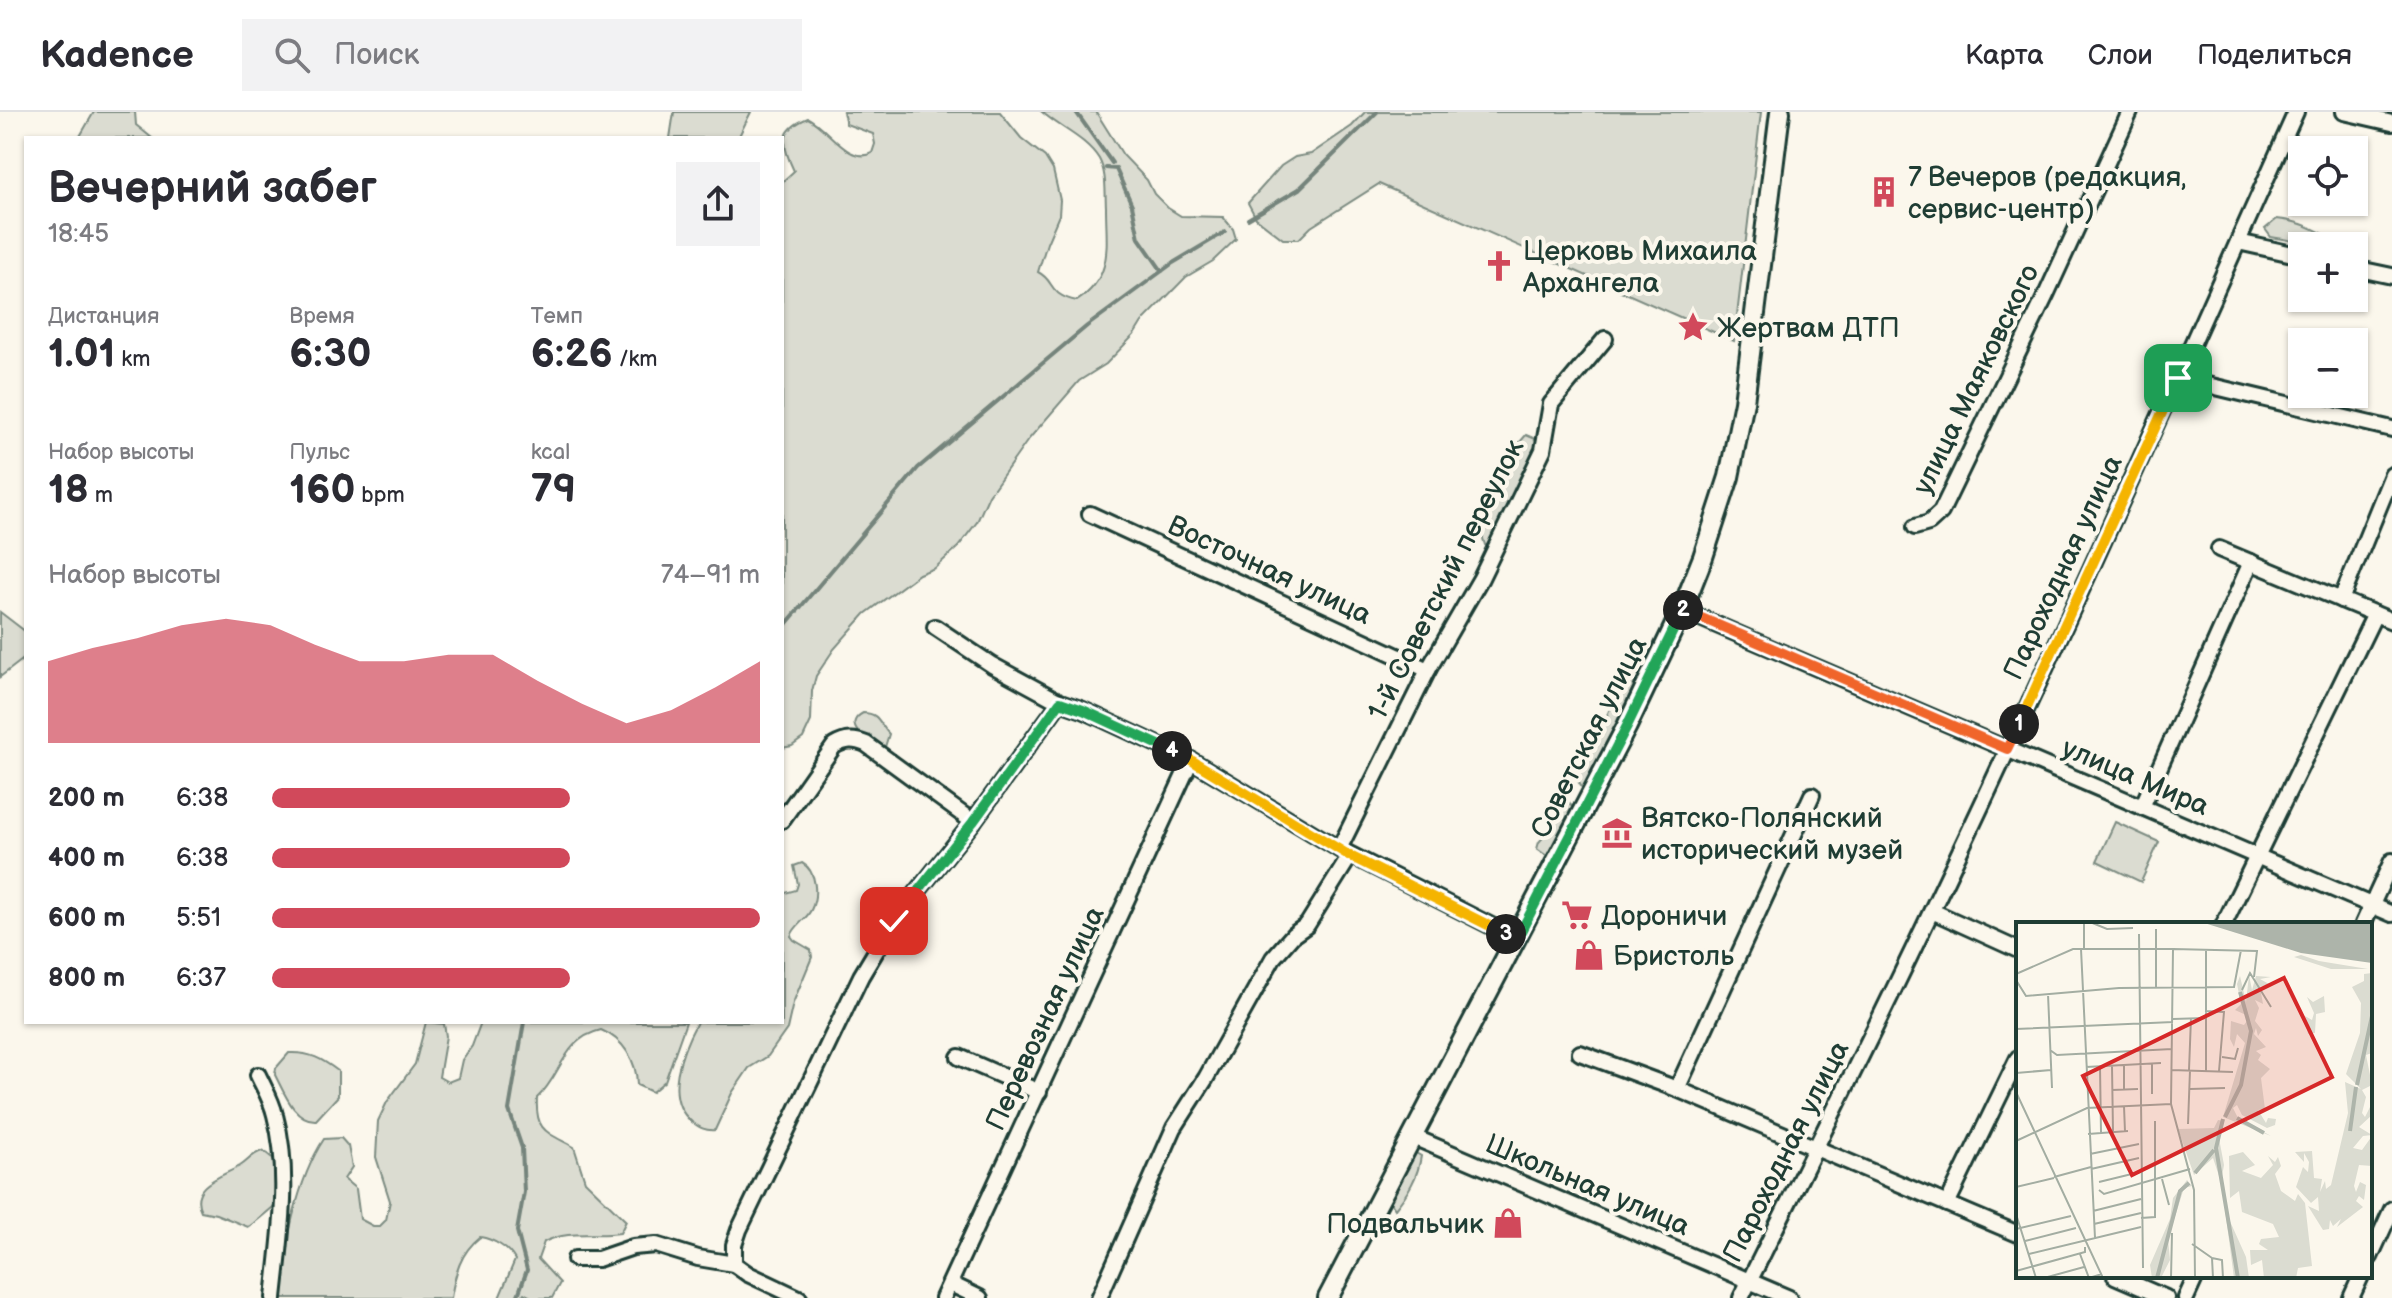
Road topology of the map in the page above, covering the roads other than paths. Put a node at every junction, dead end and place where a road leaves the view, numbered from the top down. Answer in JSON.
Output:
{"nodes":[{"id":1,"x":1780,"y":112,"type":"edge"},
{"id":2,"x":2130,"y":112,"type":"edge"},
{"id":3,"x":2296,"y":112,"type":"edge"},
{"id":4,"x":2344,"y":112,"type":"edge"},
{"id":5,"x":2392,"y":123,"type":"edge"},
{"id":6,"x":2238,"y":242,"type":"junction"},
{"id":7,"x":2288,"y":253,"type":"edge"},
{"id":8,"x":2368,"y":271,"type":"edge"},
{"id":9,"x":2392,"y":276,"type":"edge"},
{"id":10,"x":1605,"y":339,"type":"dead end"},
{"id":11,"x":2178,"y":378,"type":"junction"},
{"id":12,"x":2392,"y":429,"type":"edge"},
{"id":13,"x":2392,"y":475,"type":"edge"},
{"id":14,"x":1090,"y":514,"type":"dead end"},
{"id":15,"x":1915,"y":527,"type":"dead end"},
{"id":16,"x":2219,"y":549,"type":"dead end"},
{"id":17,"x":2251,"y":562,"type":"junction"},
{"id":18,"x":2341,"y":600,"type":"junction"},
{"id":19,"x":1682,"y":610,"type":"junction"},
{"id":20,"x":2375,"y":614,"type":"junction"},
{"id":21,"x":2392,"y":621,"type":"edge"},
{"id":22,"x":935,"y":627,"type":"dead end"},
{"id":23,"x":1428,"y":670,"type":"junction"},
{"id":24,"x":1060,"y":702,"type":"junction"},
{"id":25,"x":2007,"y":749,"type":"junction"},
{"id":26,"x":1191,"y":760,"type":"junction"},
{"id":27,"x":1812,"y":795,"type":"dead end"},
{"id":28,"x":2142,"y":807,"type":"junction"},
{"id":29,"x":784,"y":817,"type":"edge"},
{"id":30,"x":973,"y":822,"type":"junction"},
{"id":31,"x":1344,"y":853,"type":"junction"},
{"id":32,"x":2257,"y":856,"type":"junction"},
{"id":33,"x":2392,"y":861,"type":"edge"},
{"id":34,"x":2371,"y":905,"type":"junction"},
{"id":35,"x":1932,"y":911,"type":"junction"},
{"id":36,"x":2392,"y":914,"type":"edge"},
{"id":37,"x":2225,"y":922,"type":"edge"},
{"id":38,"x":2364,"y":922,"type":"edge"},
{"id":39,"x":1517,"y":939,"type":"junction"},
{"id":40,"x":2016,"y":949,"type":"edge"},
{"id":41,"x":1580,"y":1053,"type":"dead end"},
{"id":42,"x":959,"y":1057,"type":"dead end"},
{"id":43,"x":2016,"y":1062,"type":"edge"},
{"id":44,"x":258,"y":1075,"type":"dead end"},
{"id":45,"x":1677,"y":1089,"type":"junction"},
{"id":46,"x":1039,"y":1092,"type":"junction"},
{"id":47,"x":1411,"y":1136,"type":"junction"},
{"id":48,"x":1817,"y":1148,"type":"junction"},
{"id":49,"x":1947,"y":1204,"type":"junction"},
{"id":50,"x":2392,"y":1209,"type":"edge"},
{"id":51,"x":2016,"y":1233,"type":"edge"},
{"id":52,"x":2372,"y":1253,"type":"edge"},
{"id":53,"x":575,"y":1259,"type":"dead end"},
{"id":54,"x":734,"y":1264,"type":"junction"},
{"id":55,"x":2120,"y":1278,"type":"edge"},
{"id":56,"x":2195,"y":1278,"type":"edge"},
{"id":57,"x":2360,"y":1278,"type":"edge"},
{"id":58,"x":1749,"y":1281,"type":"junction"},
{"id":59,"x":951,"y":1284,"type":"junction"},
{"id":60,"x":274,"y":1298,"type":"edge"},
{"id":61,"x":799,"y":1298,"type":"edge"},
{"id":62,"x":943,"y":1298,"type":"edge"},
{"id":63,"x":980,"y":1298,"type":"edge"},
{"id":64,"x":1099,"y":1298,"type":"edge"},
{"id":65,"x":1328,"y":1298,"type":"edge"},
{"id":66,"x":1741,"y":1298,"type":"edge"},
{"id":67,"x":1789,"y":1298,"type":"edge"},
{"id":68,"x":2166,"y":1298,"type":"edge"},
{"id":69,"x":2186,"y":1298,"type":"edge"},
{"id":70,"x":2351,"y":1298,"type":"edge"}],
"edges":[{"from":1,"to":19,"type":"street","name":"Советская улица"},
{"from":2,"to":15,"type":"street","name":"улица Маяковского"},
{"from":3,"to":6,"type":"street","name":"Пароходная улица"},
{"from":4,"to":5,"type":"street"},
{"from":6,"to":7,"type":"street"},
{"from":6,"to":11,"type":"street","name":"Пароходная улица"},
{"from":8,"to":9,"type":"street"},
{"from":10,"to":23,"type":"street","name":"1-й Советский переулок"},
{"from":11,"to":12,"type":"street"},
{"from":11,"to":25,"type":"street","name":"Пароходная улица"},
{"from":13,"to":18,"type":"street"},
{"from":14,"to":23,"type":"street","name":"Восточная улица"},
{"from":16,"to":17,"type":"street"},
{"from":17,"to":18,"type":"street"},
{"from":17,"to":28,"type":"street"},
{"from":18,"to":20,"type":"street"},
{"from":19,"to":25,"type":"street","name":"улица Мира"},
{"from":19,"to":39,"type":"street","name":"Советская улица"},
{"from":20,"to":21,"type":"street"},
{"from":20,"to":32,"type":"street"},
{"from":22,"to":24,"type":"street"},
{"from":23,"to":31,"type":"street","name":"1-й Советский переулок"},
{"from":24,"to":26,"type":"street"},
{"from":24,"to":30,"type":"street"},
{"from":25,"to":28,"type":"street","name":"улица Мира"},
{"from":25,"to":35,"type":"street","name":"Пароходная улица"},
{"from":26,"to":31,"type":"street"},
{"from":26,"to":46,"type":"street","name":"Перевозная улица"},
{"from":27,"to":45,"type":"street"},
{"from":28,"to":32,"type":"street","name":"улица Мира"},
{"from":29,"to":30,"type":"street"},
{"from":30,"to":54,"type":"street"},
{"from":31,"to":39,"type":"street"},
{"from":31,"to":64,"type":"street","name":"1-й Советский переулок"},
{"from":32,"to":34,"type":"street","name":"улица Мира"},
{"from":32,"to":37,"type":"street"},
{"from":33,"to":34,"type":"street"},
{"from":34,"to":36,"type":"street","name":"улица Мира"},
{"from":34,"to":38,"type":"street"},
{"from":35,"to":40,"type":"street"},
{"from":35,"to":48,"type":"street","name":"Пароходная улица"},
{"from":39,"to":47,"type":"street","name":"Советская улица"},
{"from":41,"to":45,"type":"street"},
{"from":42,"to":46,"type":"street"},
{"from":43,"to":49,"type":"street"},
{"from":44,"to":60,"type":"street"},
{"from":45,"to":48,"type":"street"},
{"from":46,"to":59,"type":"street","name":"Перевозная улица"},
{"from":47,"to":58,"type":"street","name":"Школьная улица"},
{"from":47,"to":65,"type":"street","name":"Советская улица"},
{"from":48,"to":49,"type":"street"},
{"from":48,"to":58,"type":"street","name":"Пароходная улица"},
{"from":49,"to":51,"type":"street"},
{"from":50,"to":52,"type":"street"},
{"from":53,"to":54,"type":"street"},
{"from":54,"to":61,"type":"street"},
{"from":55,"to":68,"type":"street"},
{"from":56,"to":69,"type":"street"},
{"from":57,"to":70,"type":"street"},
{"from":58,"to":66,"type":"street","name":"Пароходная улица"},
{"from":58,"to":67,"type":"street","name":"Школьная улица"},
{"from":59,"to":62,"type":"street","name":"Перевозная улица"},
{"from":59,"to":63,"type":"street"}]}
